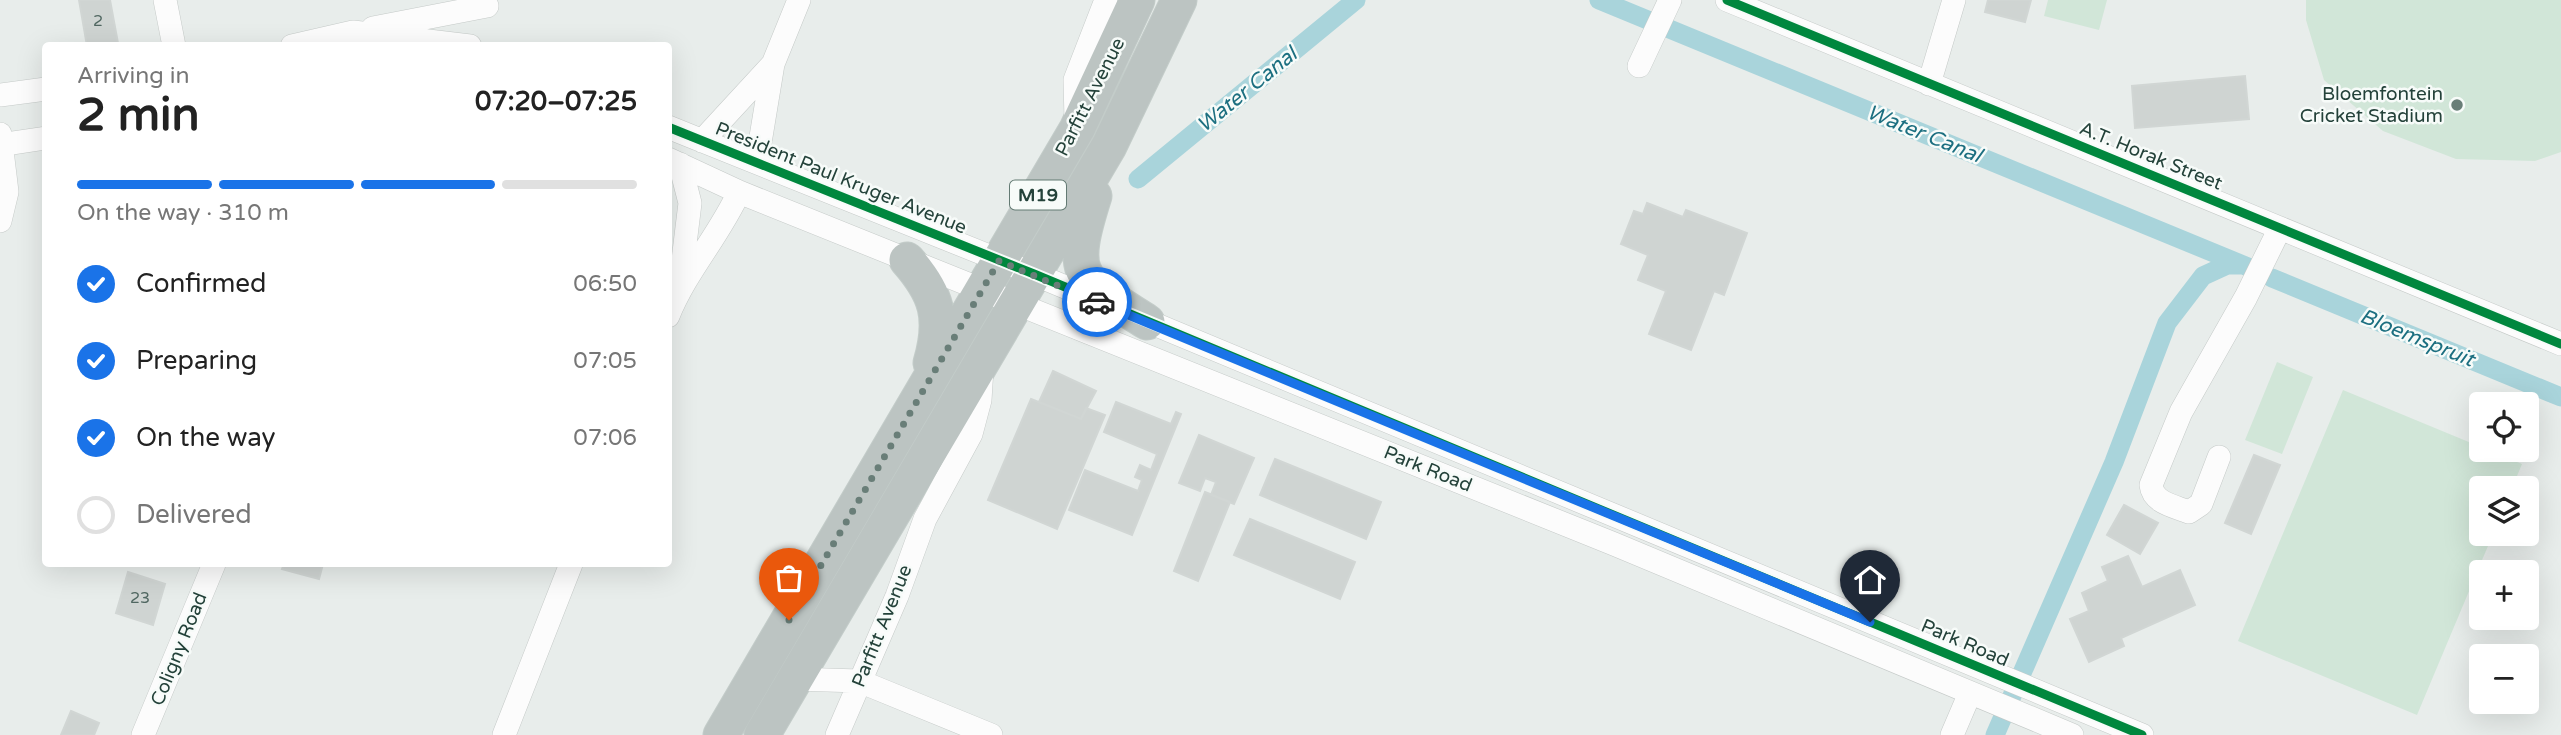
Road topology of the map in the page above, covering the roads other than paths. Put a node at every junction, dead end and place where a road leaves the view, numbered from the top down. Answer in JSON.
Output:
{"nodes":[{"id":1,"x":165,"y":0,"type":"edge"},
{"id":2,"x":799,"y":0,"type":"edge"},
{"id":3,"x":1179,"y":0,"type":"edge"},
{"id":4,"x":1670,"y":0,"type":"edge"},
{"id":5,"x":1727,"y":0,"type":"edge"},
{"id":6,"x":1954,"y":0,"type":"edge"},
{"id":7,"x":1130,"y":1,"type":"edge"},
{"id":8,"x":488,"y":3,"type":"edge"},
{"id":9,"x":353,"y":32,"type":"junction"},
{"id":10,"x":173,"y":42,"type":"edge"},
{"id":11,"x":309,"y":42,"type":"edge"},
{"id":12,"x":438,"y":42,"type":"edge"},
{"id":13,"x":473,"y":42,"type":"edge"},
{"id":14,"x":1641,"y":63,"type":"dead end"},
{"id":15,"x":773,"y":64,"type":"junction"},
{"id":16,"x":1929,"y":84,"type":"junction"},
{"id":17,"x":42,"y":90,"type":"edge"},
{"id":18,"x":0,"y":95,"type":"edge"},
{"id":19,"x":672,"y":129,"type":"edge"},
{"id":20,"x":1077,"y":129,"type":"junction"},
{"id":21,"x":42,"y":138,"type":"edge"},
{"id":22,"x":1,"y":141,"type":"edge"},
{"id":23,"x":702,"y":141,"type":"junction"},
{"id":24,"x":1109,"y":146,"type":"junction"},
{"id":25,"x":757,"y":161,"type":"junction"},
{"id":26,"x":674,"y":162,"type":"edge"},
{"id":27,"x":738,"y":192,"type":"junction"},
{"id":28,"x":0,"y":221,"type":"edge"},
{"id":29,"x":2280,"y":228,"type":"junction"},
{"id":30,"x":907,"y":260,"type":"junction"},
{"id":31,"x":991,"y":276,"type":"junction"},
{"id":32,"x":680,"y":288,"type":"junction"},
{"id":33,"x":1025,"y":288,"type":"junction"},
{"id":34,"x":672,"y":307,"type":"edge"},
{"id":35,"x":1147,"y":322,"type":"junction"},
{"id":36,"x":2561,"y":344,"type":"edge"},
{"id":37,"x":982,"y":362,"type":"junction"},
{"id":38,"x":924,"y":390,"type":"junction"},
{"id":39,"x":2218,"y":457,"type":"dead end"},
{"id":40,"x":213,"y":567,"type":"edge"},
{"id":41,"x":570,"y":567,"type":"edge"},
{"id":42,"x":795,"y":679,"type":"junction"},
{"id":43,"x":859,"y":681,"type":"junction"},
{"id":44,"x":1976,"y":695,"type":"junction"},
{"id":45,"x":2101,"y":727,"type":"edge"},
{"id":46,"x":764,"y":734,"type":"edge"},
{"id":47,"x":143,"y":735,"type":"edge"},
{"id":48,"x":504,"y":735,"type":"edge"},
{"id":49,"x":721,"y":735,"type":"edge"},
{"id":50,"x":837,"y":735,"type":"edge"},
{"id":51,"x":991,"y":735,"type":"edge"},
{"id":52,"x":1952,"y":735,"type":"edge"},
{"id":53,"x":2071,"y":735,"type":"edge"},
{"id":54,"x":2142,"y":735,"type":"edge"}],
"edges":[{"from":1,"to":10,"type":"street"},
{"from":2,"to":15,"type":"street"},
{"from":3,"to":24,"type":"highway","name":"Parfitt Avenue","number":"M19"},
{"from":4,"to":14,"type":"street"},
{"from":5,"to":16,"type":"street","name":"A.T. Horak Street"},
{"from":6,"to":16,"type":"street"},
{"from":7,"to":20,"type":"highway","name":"Parfitt Avenue","number":"M19"},
{"from":7,"to":20,"type":"street"},
{"from":8,"to":9,"type":"street"},
{"from":8,"to":13,"type":"street"},
{"from":9,"to":11,"type":"street"},
{"from":9,"to":12,"type":"street"},
{"from":15,"to":23,"type":"street"},
{"from":15,"to":25,"type":"street"},
{"from":16,"to":29,"type":"street","name":"A.T. Horak Street"},
{"from":17,"to":18,"type":"street"},
{"from":19,"to":23,"type":"street","name":"President Paul Kruger Avenue"},
{"from":20,"to":31,"type":"highway","name":"Parfitt Avenue","number":"M19"},
{"from":21,"to":22,"type":"street"},
{"from":22,"to":28,"type":"street"},
{"from":23,"to":25,"type":"street","name":"President Paul Kruger Avenue"},
{"from":24,"to":33,"type":"highway","name":"Parfitt Avenue","number":"M19"},
{"from":24,"to":35,"type":"highway"},
{"from":25,"to":31,"type":"street","name":"President Paul Kruger Avenue"},
{"from":26,"to":27,"type":"street","name":"President Paul Kruger Avenue"},
{"from":26,"to":32,"type":"street"},
{"from":27,"to":30,"type":"street","name":"President Paul Kruger Avenue"},
{"from":27,"to":32,"type":"street"},
{"from":29,"to":36,"type":"street","name":"A.T. Horak Street"},
{"from":29,"to":39,"type":"street"},
{"from":30,"to":31,"type":"street","name":"President Paul Kruger Avenue"},
{"from":30,"to":38,"type":"highway"},
{"from":31,"to":33,"type":"street","name":"President Paul Kruger Avenue"},
{"from":31,"to":33,"type":"street","name":"Park Road"},
{"from":31,"to":38,"type":"highway","name":"Parfitt Avenue","number":"M19"},
{"from":32,"to":34,"type":"street"},
{"from":33,"to":35,"type":"street","name":"Park Road"},
{"from":33,"to":37,"type":"highway","name":"Parfitt Avenue","number":"M19"},
{"from":33,"to":44,"type":"street","name":"Park Road"},
{"from":35,"to":45,"type":"street","name":"Park Road"},
{"from":37,"to":42,"type":"highway","name":"Parfitt Avenue","number":"M19"},
{"from":37,"to":43,"type":"street","name":"Parfitt Avenue"},
{"from":38,"to":49,"type":"highway","name":"Parfitt Avenue","number":"M19"},
{"from":40,"to":47,"type":"street","name":"Coligny Road"},
{"from":41,"to":48,"type":"street"},
{"from":42,"to":43,"type":"street"},
{"from":42,"to":46,"type":"highway","name":"Parfitt Avenue","number":"M19"},
{"from":43,"to":50,"type":"street","name":"Parfitt Avenue"},
{"from":43,"to":51,"type":"street"},
{"from":44,"to":52,"type":"street"},
{"from":44,"to":53,"type":"street","name":"Park Road"},
{"from":45,"to":54,"type":"street","name":"Park Road"}]}
